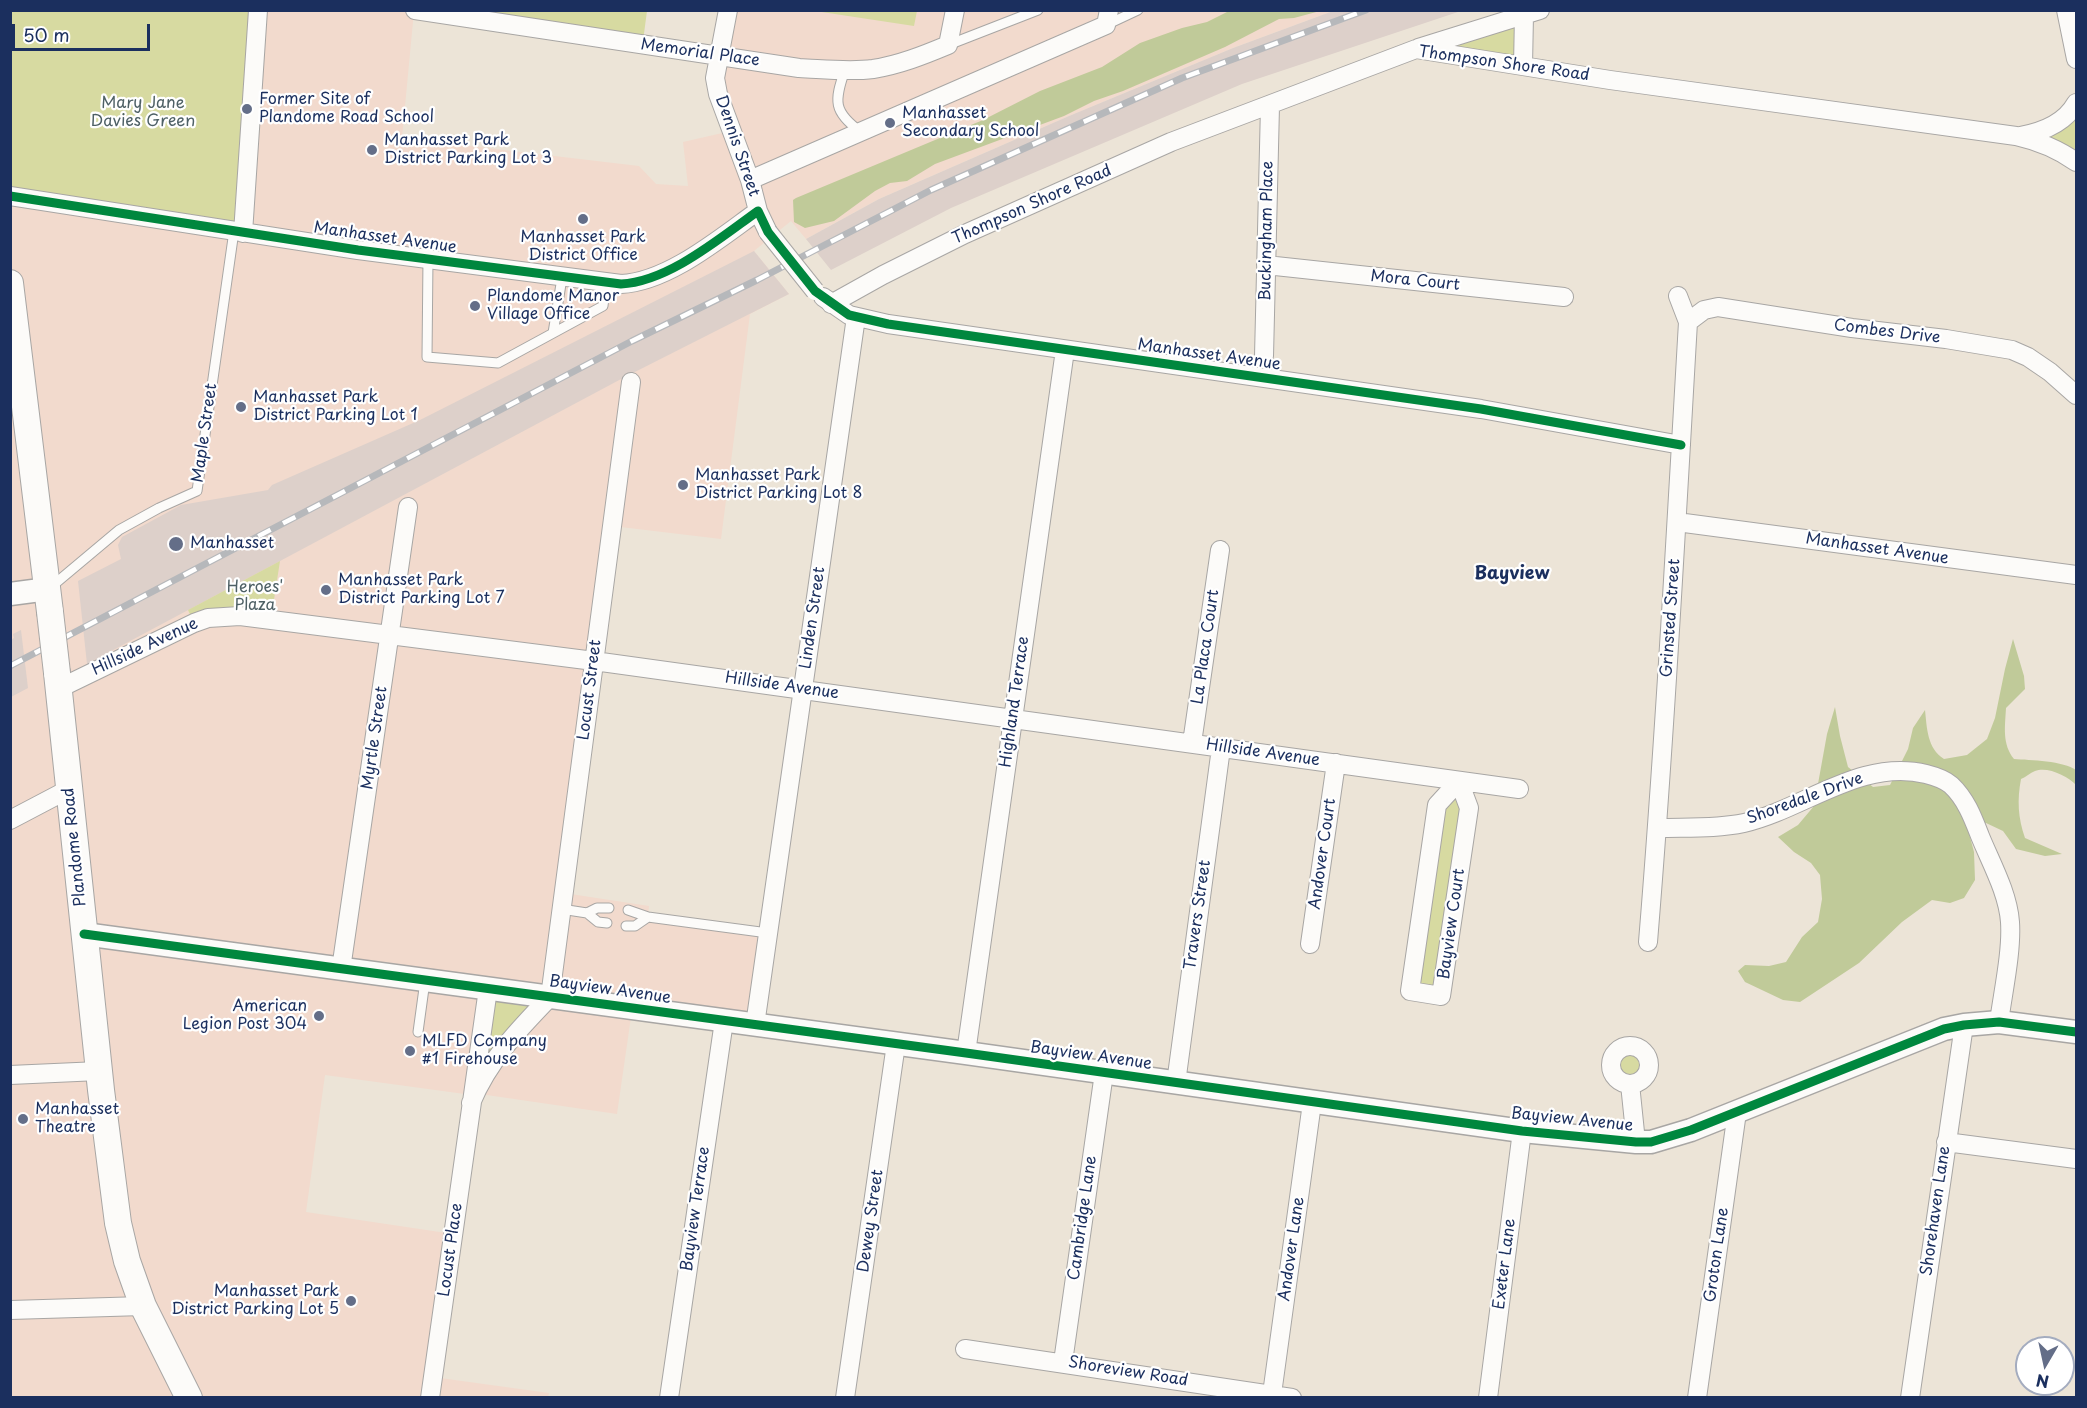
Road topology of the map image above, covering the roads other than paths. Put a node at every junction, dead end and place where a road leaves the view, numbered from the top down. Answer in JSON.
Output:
{"nodes":[{"id":1,"x":258,"y":10,"type":"edge"},
{"id":2,"x":415,"y":10,"type":"edge"},
{"id":3,"x":728,"y":10,"type":"edge"},
{"id":4,"x":955,"y":10,"type":"edge"},
{"id":5,"x":1038,"y":10,"type":"edge"},
{"id":6,"x":1138,"y":10,"type":"edge"},
{"id":7,"x":2066,"y":10,"type":"edge"},
{"id":8,"x":1529,"y":12,"type":"edge"},
{"id":9,"x":1107,"y":18,"type":"edge"},
{"id":10,"x":948,"y":45,"type":"junction"},
{"id":11,"x":1416,"y":49,"type":"junction"},
{"id":12,"x":719,"y":56,"type":"junction"},
{"id":13,"x":2076,"y":59,"type":"edge"},
{"id":14,"x":1523,"y":66,"type":"junction"},
{"id":15,"x":845,"y":70,"type":"junction"},
{"id":16,"x":2076,"y":103,"type":"edge"},
{"id":17,"x":1270,"y":106,"type":"junction"},
{"id":18,"x":861,"y":132,"type":"junction"},
{"id":19,"x":2016,"y":136,"type":"junction"},
{"id":20,"x":2076,"y":162,"type":"edge"},
{"id":21,"x":750,"y":180,"type":"junction"},
{"id":22,"x":10,"y":196,"type":"edge"},
{"id":23,"x":758,"y":211,"type":"junction"},
{"id":24,"x":238,"y":232,"type":"junction"},
{"id":25,"x":768,"y":232,"type":"joint"},
{"id":26,"x":428,"y":260,"type":"junction"},
{"id":27,"x":1266,"y":265,"type":"junction"},
{"id":28,"x":562,"y":278,"type":"junction"},
{"id":29,"x":10,"y":283,"type":"edge"},
{"id":30,"x":606,"y":283,"type":"junction"},
{"id":31,"x":1564,"y":297,"type":"dead end"},
{"id":32,"x":1678,"y":297,"type":"dead end"},
{"id":33,"x":831,"y":304,"type":"junction"},
{"id":34,"x":12,"y":317,"type":"edge"},
{"id":35,"x":856,"y":317,"type":"junction"},
{"id":36,"x":1688,"y":322,"type":"junction"},
{"id":37,"x":554,"y":333,"type":"junction"},
{"id":38,"x":1065,"y":350,"type":"junction"},
{"id":39,"x":1264,"y":356,"type":"dead end"},
{"id":40,"x":631,"y":382,"type":"dead end"},
{"id":41,"x":2076,"y":395,"type":"edge"},
{"id":42,"x":19,"y":398,"type":"edge"},
{"id":43,"x":1681,"y":445,"type":"junction"},
{"id":44,"x":408,"y":507,"type":"dead end"},
{"id":45,"x":1677,"y":522,"type":"junction"},
{"id":46,"x":1220,"y":550,"type":"dead end"},
{"id":47,"x":2076,"y":575,"type":"edge"},
{"id":48,"x":10,"y":594,"type":"edge"},
{"id":49,"x":49,"y":601,"type":"junction"},
{"id":50,"x":390,"y":635,"type":"junction"},
{"id":51,"x":594,"y":661,"type":"junction"},
{"id":52,"x":57,"y":681,"type":"junction"},
{"id":53,"x":803,"y":689,"type":"junction"},
{"id":54,"x":1012,"y":718,"type":"junction"},
{"id":55,"x":1192,"y":743,"type":"junction"},
{"id":56,"x":1221,"y":747,"type":"junction"},
{"id":57,"x":1336,"y":764,"type":"junction"},
{"id":58,"x":1459,"y":781,"type":"junction"},
{"id":59,"x":69,"y":789,"type":"junction"},
{"id":60,"x":1519,"y":789,"type":"dead end"},
{"id":61,"x":10,"y":820,"type":"edge"},
{"id":62,"x":1657,"y":828,"type":"junction"},
{"id":63,"x":609,"y":908,"type":"dead end"},
{"id":64,"x":561,"y":909,"type":"junction"},
{"id":65,"x":628,"y":910,"type":"dead end"},
{"id":66,"x":587,"y":913,"type":"junction"},
{"id":67,"x":648,"y":917,"type":"junction"},
{"id":68,"x":607,"y":923,"type":"dead end"},
{"id":69,"x":626,"y":926,"type":"dead end"},
{"id":70,"x":768,"y":933,"type":"junction"},
{"id":71,"x":84,"y":934,"type":"junction"},
{"id":72,"x":1648,"y":942,"type":"dead end"},
{"id":73,"x":1310,"y":944,"type":"dead end"},
{"id":74,"x":341,"y":969,"type":"junction"},
{"id":75,"x":425,"y":980,"type":"junction"},
{"id":76,"x":488,"y":989,"type":"junction"},
{"id":77,"x":550,"y":997,"type":"junction"},
{"id":78,"x":724,"y":1021,"type":"junction"},
{"id":79,"x":1999,"y":1022,"type":"junction"},
{"id":80,"x":755,"y":1025,"type":"junction"},
{"id":81,"x":1964,"y":1025,"type":"junction"},
{"id":82,"x":418,"y":1032,"type":"dead end"},
{"id":83,"x":2076,"y":1032,"type":"edge"},
{"id":84,"x":896,"y":1044,"type":"junction"},
{"id":85,"x":966,"y":1053,"type":"junction"},
{"id":86,"x":99,"y":1071,"type":"junction"},
{"id":87,"x":1104,"y":1073,"type":"junction"},
{"id":88,"x":10,"y":1075,"type":"edge"},
{"id":89,"x":1176,"y":1083,"type":"junction"},
{"id":90,"x":1630,"y":1084,"type":"dead end"},
{"id":91,"x":471,"y":1103,"type":"junction"},
{"id":92,"x":1312,"y":1103,"type":"junction"},
{"id":93,"x":1737,"y":1112,"type":"junction"},
{"id":94,"x":1522,"y":1131,"type":"junction"},
{"id":95,"x":1636,"y":1142,"type":"junction"},
{"id":96,"x":1946,"y":1142,"type":"junction"},
{"id":97,"x":2076,"y":1159,"type":"edge"},
{"id":98,"x":143,"y":1306,"type":"junction"},
{"id":99,"x":10,"y":1310,"type":"edge"},
{"id":100,"x":965,"y":1348,"type":"dead end"},
{"id":101,"x":1063,"y":1362,"type":"junction"},
{"id":102,"x":1272,"y":1394,"type":"junction"},
{"id":103,"x":189,"y":1398,"type":"edge"},
{"id":104,"x":430,"y":1398,"type":"edge"},
{"id":105,"x":669,"y":1398,"type":"edge"},
{"id":106,"x":845,"y":1398,"type":"edge"},
{"id":107,"x":1292,"y":1398,"type":"edge"},
{"id":108,"x":1488,"y":1398,"type":"edge"},
{"id":109,"x":1697,"y":1398,"type":"edge"},
{"id":110,"x":1910,"y":1398,"type":"edge"}],
"edges":[{"from":1,"to":24,"type":"street"},
{"from":2,"to":12,"type":"street","name":"Memorial Place"},
{"from":3,"to":12,"type":"street","name":"Dennis Street"},
{"from":4,"to":10,"type":"street"},
{"from":5,"to":10,"type":"lane"},
{"from":6,"to":9,"type":"lane"},
{"from":7,"to":13,"type":"street"},
{"from":8,"to":11,"type":"street"},
{"from":8,"to":14,"type":"street"},
{"from":9,"to":18,"type":"street"},
{"from":10,"to":15,"type":"street","name":"Memorial Place"},
{"from":11,"to":14,"type":"street","name":"Thompson Shore Road"},
{"from":11,"to":17,"type":"street","name":"Thompson Shore Road"},
{"from":12,"to":15,"type":"street","name":"Memorial Place"},
{"from":12,"to":21,"type":"street","name":"Dennis Street"},
{"from":14,"to":19,"type":"street","name":"Thompson Shore Road"},
{"from":15,"to":18,"type":"lane"},
{"from":16,"to":19,"type":"street"},
{"from":17,"to":27,"type":"street","name":"Buckingham Place"},
{"from":17,"to":33,"type":"street","name":"Thompson Shore Road"},
{"from":18,"to":21,"type":"street"},
{"from":19,"to":20,"type":"street","name":"Thompson Shore Road"},
{"from":21,"to":23,"type":"street","name":"Dennis Street"},
{"from":22,"to":24,"type":"street","name":"Manhasset Avenue"},
{"from":23,"to":25,"type":"street","name":"Dennis Street"},
{"from":23,"to":30,"type":"street","name":"Manhasset Avenue"},
{"from":24,"to":26,"type":"street","name":"Manhasset Avenue"},
{"from":24,"to":49,"type":"lane","name":"Maple Street"},
{"from":25,"to":33,"type":"street","name":"Manhasset Avenue","bridge":true},
{"from":26,"to":28,"type":"street","name":"Manhasset Avenue"},
{"from":26,"to":37,"type":"lane"},
{"from":27,"to":31,"type":"street","name":"Mora Court"},
{"from":27,"to":39,"type":"street","name":"Buckingham Place"},
{"from":28,"to":30,"type":"street","name":"Manhasset Avenue"},
{"from":28,"to":37,"type":"lane"},
{"from":29,"to":34,"type":"main road","name":"Plandome Road"},
{"from":30,"to":37,"type":"lane"},
{"from":32,"to":36,"type":"street","name":"Grinsted Street"},
{"from":33,"to":35,"type":"street","name":"Manhasset Avenue"},
{"from":34,"to":42,"type":"main road","name":"Plandome Road"},
{"from":35,"to":38,"type":"street","name":"Manhasset Avenue"},
{"from":35,"to":53,"type":"street","name":"Linden Street"},
{"from":36,"to":41,"type":"street","name":"Combes Drive"},
{"from":36,"to":43,"type":"street","name":"Grinsted Street"},
{"from":38,"to":43,"type":"street","name":"Manhasset Avenue"},
{"from":38,"to":54,"type":"street","name":"Highland Terrace"},
{"from":40,"to":51,"type":"street","name":"Locust Street"},
{"from":42,"to":49,"type":"main road","name":"Plandome Road"},
{"from":43,"to":45,"type":"street","name":"Grinsted Street"},
{"from":44,"to":50,"type":"street","name":"Myrtle Street"},
{"from":45,"to":47,"type":"street","name":"Manhasset Avenue"},
{"from":45,"to":62,"type":"street","name":"Grinsted Street"},
{"from":46,"to":55,"type":"street","name":"La Placa Court"},
{"from":48,"to":49,"type":"street"},
{"from":49,"to":52,"type":"main road","name":"Plandome Road","bridge":true},
{"from":50,"to":51,"type":"street","name":"Hillside Avenue"},
{"from":50,"to":52,"type":"street","name":"Hillside Avenue"},
{"from":50,"to":74,"type":"street","name":"Myrtle Street"},
{"from":51,"to":53,"type":"street","name":"Hillside Avenue"},
{"from":51,"to":64,"type":"street","name":"Locust Street"},
{"from":52,"to":59,"type":"main road","name":"Plandome Road"},
{"from":53,"to":54,"type":"street","name":"Hillside Avenue"},
{"from":53,"to":70,"type":"street","name":"Linden Street"},
{"from":54,"to":55,"type":"street","name":"Hillside Avenue"},
{"from":54,"to":85,"type":"street","name":"Highland Terrace"},
{"from":55,"to":56,"type":"street","name":"Hillside Avenue"},
{"from":56,"to":57,"type":"street","name":"Hillside Avenue"},
{"from":56,"to":89,"type":"street","name":"Travers Street"},
{"from":57,"to":58,"type":"street","name":"Hillside Avenue"},
{"from":57,"to":73,"type":"street","name":"Andover Court"},
{"from":58,"to":58,"type":"street","name":"Bayview Court"},
{"from":58,"to":60,"type":"street","name":"Hillside Avenue"},
{"from":59,"to":61,"type":"street"},
{"from":59,"to":71,"type":"main road","name":"Plandome Road"},
{"from":62,"to":72,"type":"street","name":"Grinsted Street"},
{"from":62,"to":79,"type":"street","name":"Shoredale Drive"},
{"from":63,"to":66,"type":"lane"},
{"from":64,"to":66,"type":"lane"},
{"from":64,"to":77,"type":"street","name":"Locust Street"},
{"from":65,"to":67,"type":"lane"},
{"from":66,"to":68,"type":"lane"},
{"from":67,"to":69,"type":"lane"},
{"from":67,"to":70,"type":"lane"},
{"from":70,"to":80,"type":"street","name":"Linden Street"},
{"from":71,"to":74,"type":"street","name":"Bayview Avenue"},
{"from":71,"to":86,"type":"main road","name":"Plandome Road"},
{"from":74,"to":75,"type":"street","name":"Bayview Avenue"},
{"from":75,"to":76,"type":"street","name":"Bayview Avenue"},
{"from":75,"to":82,"type":"lane"},
{"from":76,"to":77,"type":"street","name":"Bayview Avenue"},
{"from":76,"to":91,"type":"street","name":"Locust Place"},
{"from":77,"to":78,"type":"street","name":"Bayview Avenue"},
{"from":77,"to":91,"type":"street","name":"Locust Place"},
{"from":78,"to":80,"type":"street","name":"Bayview Avenue"},
{"from":78,"to":105,"type":"street","name":"Bayview Terrace"},
{"from":79,"to":81,"type":"street","name":"Bayview Avenue"},
{"from":79,"to":83,"type":"street","name":"Bayview Avenue"},
{"from":80,"to":84,"type":"street","name":"Bayview Avenue"},
{"from":81,"to":93,"type":"street","name":"Bayview Avenue"},
{"from":81,"to":96,"type":"street","name":"Shorehaven Lane"},
{"from":84,"to":85,"type":"street","name":"Bayview Avenue"},
{"from":84,"to":106,"type":"street","name":"Dewey Street"},
{"from":85,"to":87,"type":"street","name":"Bayview Avenue"},
{"from":86,"to":88,"type":"street"},
{"from":86,"to":98,"type":"main road","name":"Plandome Road"},
{"from":87,"to":89,"type":"street","name":"Bayview Avenue"},
{"from":87,"to":101,"type":"street","name":"Cambridge Lane"},
{"from":89,"to":92,"type":"street","name":"Bayview Avenue"},
{"from":90,"to":95,"type":"street"},
{"from":91,"to":104,"type":"street","name":"Locust Place"},
{"from":92,"to":94,"type":"street","name":"Bayview Avenue"},
{"from":92,"to":102,"type":"street","name":"Andover Lane"},
{"from":93,"to":95,"type":"street","name":"Bayview Avenue"},
{"from":93,"to":109,"type":"street","name":"Groton Lane"},
{"from":94,"to":95,"type":"street","name":"Bayview Avenue"},
{"from":94,"to":108,"type":"street","name":"Exeter Lane"},
{"from":96,"to":97,"type":"street"},
{"from":96,"to":110,"type":"street","name":"Shorehaven Lane"},
{"from":98,"to":99,"type":"street"},
{"from":98,"to":103,"type":"main road","name":"Plandome Road"},
{"from":100,"to":101,"type":"street","name":"Shoreview Road"},
{"from":101,"to":102,"type":"street","name":"Shoreview Road"},
{"from":102,"to":107,"type":"street","name":"Shoreview Road"}]}
